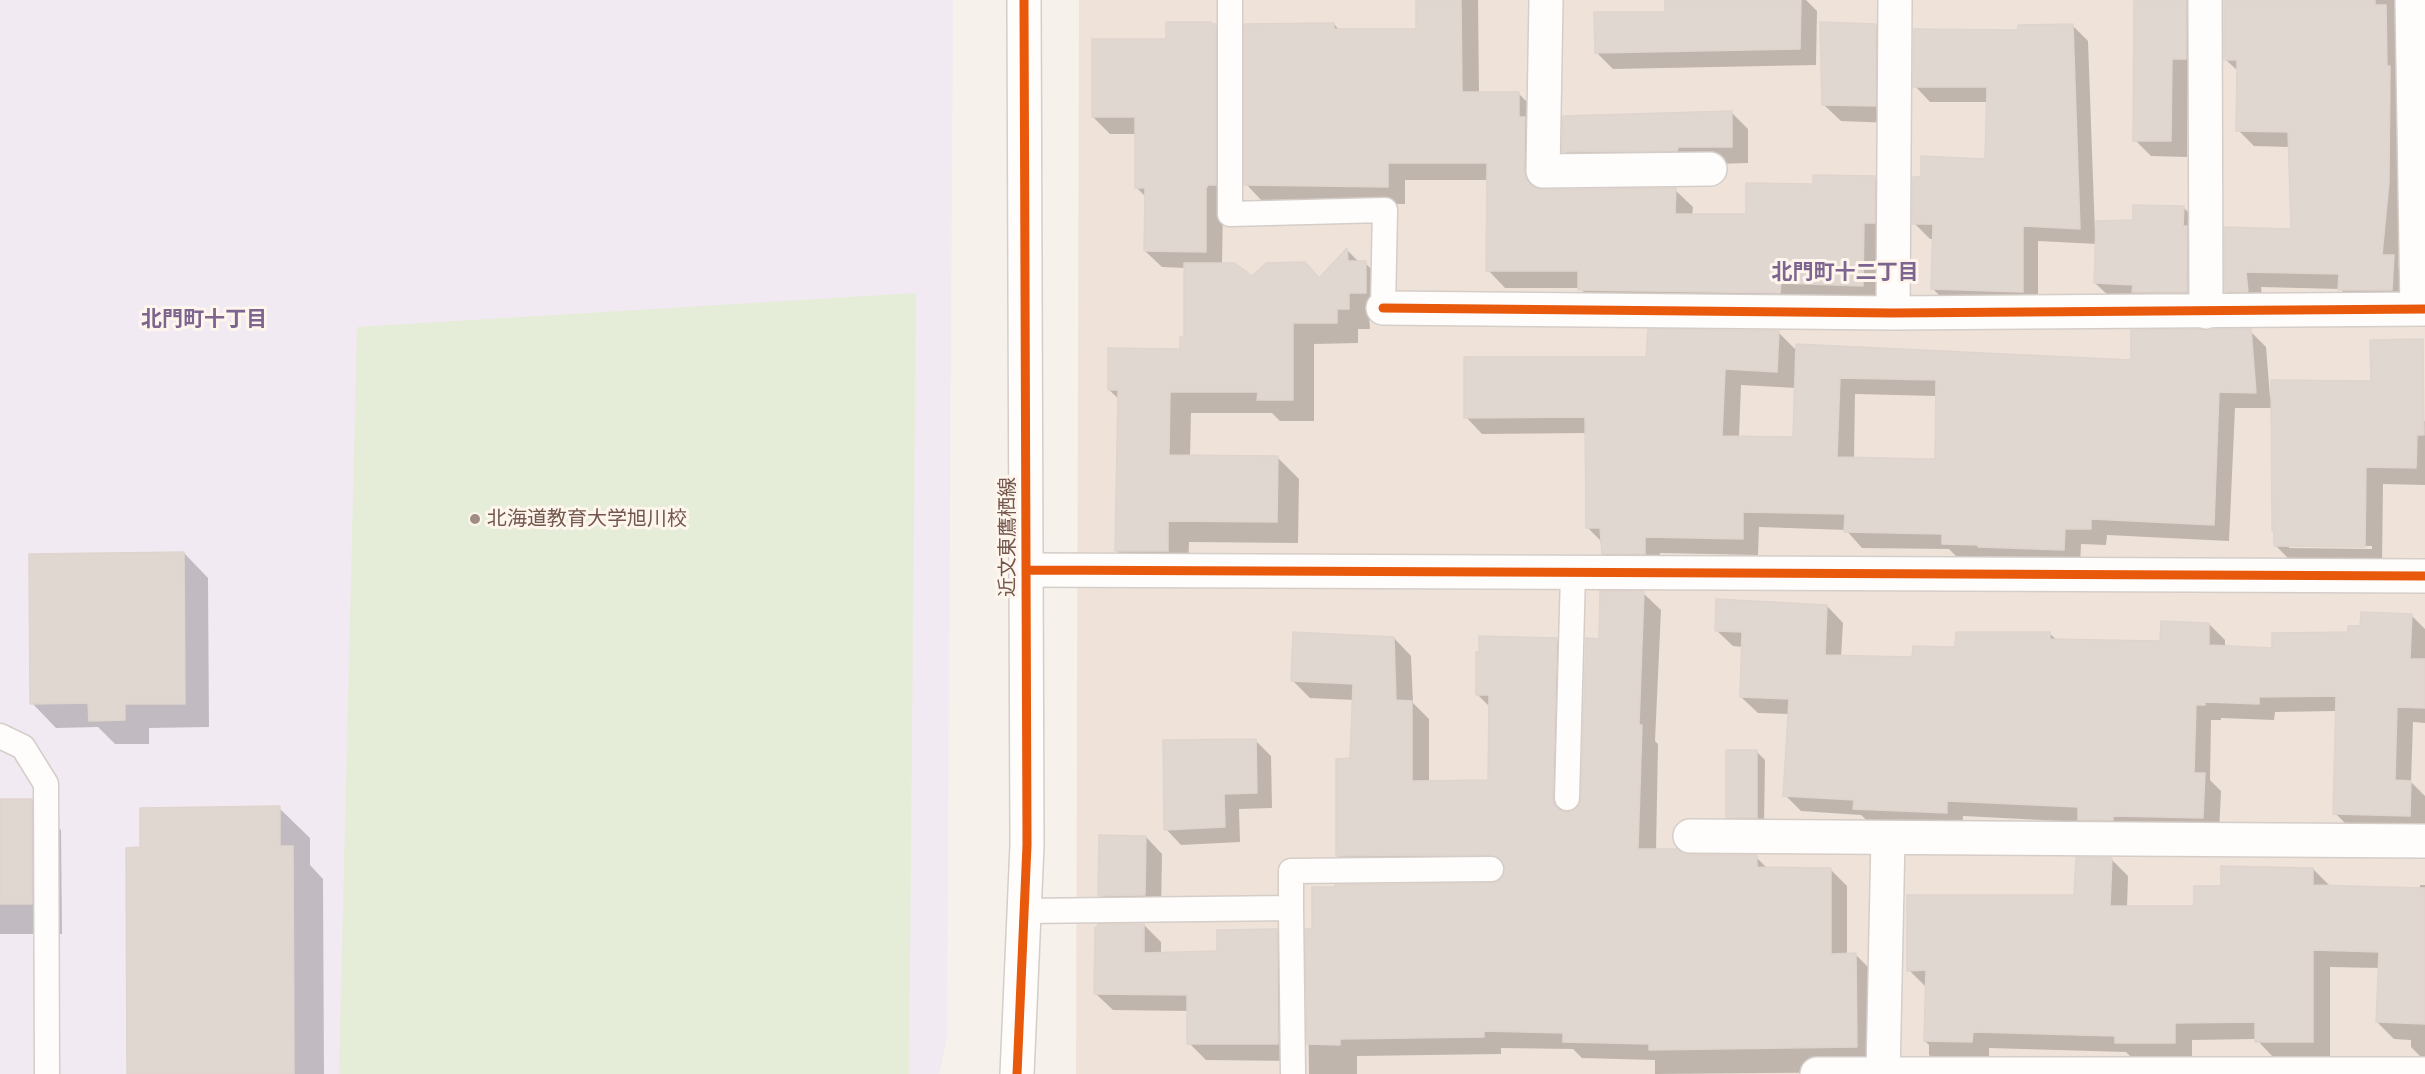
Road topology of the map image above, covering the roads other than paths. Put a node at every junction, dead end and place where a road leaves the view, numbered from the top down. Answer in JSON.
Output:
{"nodes":[{"id":1,"x":1024,"y":0,"type":"edge"},
{"id":2,"x":1230,"y":0,"type":"edge"},
{"id":3,"x":1546,"y":0,"type":"edge"},
{"id":4,"x":1895,"y":0,"type":"edge"},
{"id":5,"x":2205,"y":0,"type":"edge"},
{"id":6,"x":2412,"y":0,"type":"edge"},
{"id":7,"x":1710,"y":169,"type":"dead end"},
{"id":8,"x":1383,"y":308,"type":"joint"},
{"id":9,"x":2421,"y":309,"type":"edge"},
{"id":10,"x":2206,"y":312,"type":"junction"},
{"id":11,"x":1893,"y":313,"type":"junction"},
{"id":12,"x":1026,"y":570,"type":"junction"},
{"id":13,"x":1573,"y":573,"type":"junction"},
{"id":14,"x":2425,"y":576,"type":"edge"},
{"id":15,"x":0,"y":736,"type":"edge"},
{"id":16,"x":1567,"y":798,"type":"dead end"},
{"id":17,"x":1690,"y":836,"type":"dead end"},
{"id":18,"x":1888,"y":838,"type":"junction"},
{"id":19,"x":2425,"y":841,"type":"edge"},
{"id":20,"x":1491,"y":869,"type":"dead end"},
{"id":21,"x":1291,"y":908,"type":"junction"},
{"id":22,"x":1024,"y":911,"type":"junction"},
{"id":23,"x":47,"y":1074,"type":"edge"},
{"id":24,"x":1017,"y":1074,"type":"edge"},
{"id":25,"x":1293,"y":1074,"type":"edge"},
{"id":26,"x":1817,"y":1074,"type":"edge"},
{"id":27,"x":1882,"y":1074,"type":"edge"},
{"id":28,"x":2425,"y":1074,"type":"edge"}],
"edges":[{"from":1,"to":12,"type":"street","name":"近文東鷹栖線"},
{"from":2,"to":8,"type":"lane"},
{"from":3,"to":7,"type":"street"},
{"from":4,"to":11,"type":"street"},
{"from":5,"to":10,"type":"street"},
{"from":6,"to":9,"type":"street"},
{"from":8,"to":11,"type":"street"},
{"from":9,"to":10,"type":"street"},
{"from":10,"to":11,"type":"street"},
{"from":12,"to":13,"type":"street"},
{"from":12,"to":22,"type":"street","name":"近文東鷹栖線"},
{"from":13,"to":14,"type":"street"},
{"from":13,"to":16,"type":"lane"},
{"from":15,"to":23,"type":"lane"},
{"from":17,"to":18,"type":"street"},
{"from":18,"to":19,"type":"street"},
{"from":18,"to":27,"type":"street"},
{"from":20,"to":21,"type":"lane"},
{"from":21,"to":22,"type":"lane"},
{"from":21,"to":25,"type":"lane"},
{"from":22,"to":24,"type":"street","name":"近文東鷹栖線"},
{"from":26,"to":27,"type":"street"},
{"from":27,"to":28,"type":"street"}]}
